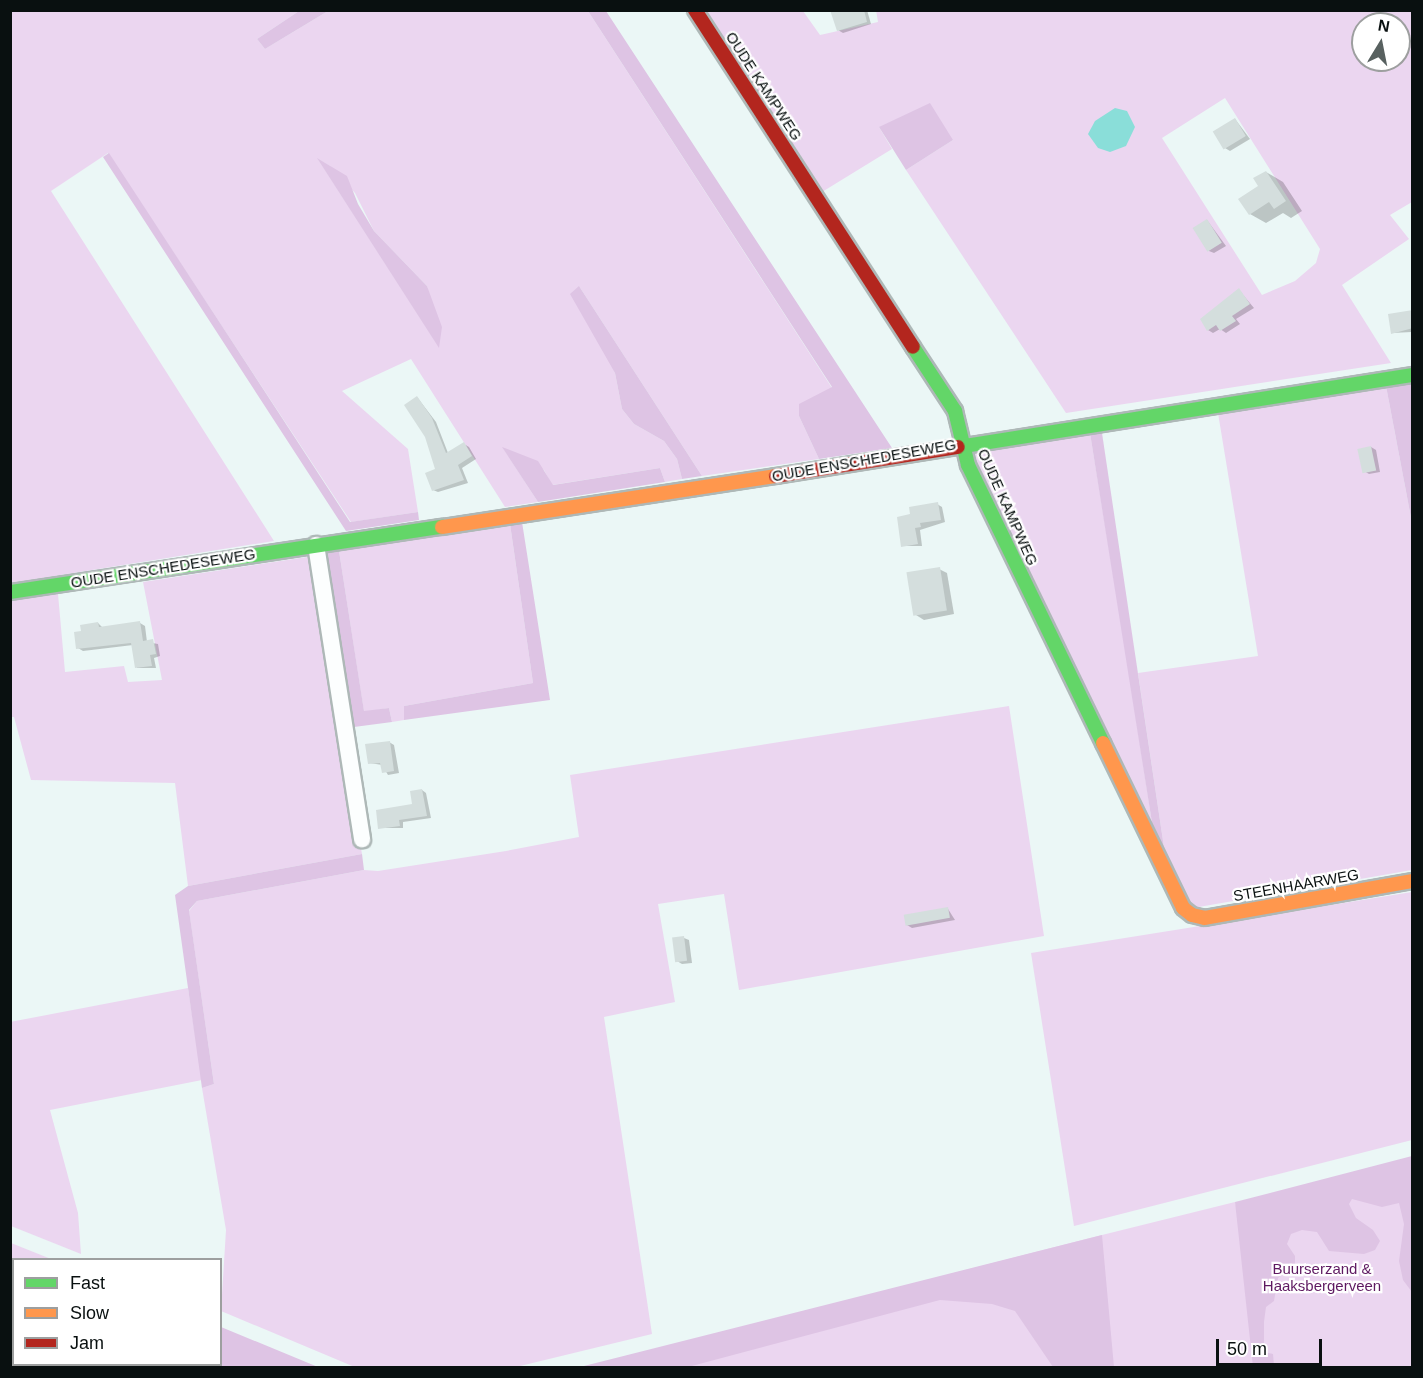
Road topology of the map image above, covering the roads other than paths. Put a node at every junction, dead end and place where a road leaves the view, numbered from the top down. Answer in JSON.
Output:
{"nodes":[{"id":1,"x":695,"y":10,"type":"edge"},
{"id":2,"x":1413,"y":375,"type":"edge"},
{"id":3,"x":963,"y":443,"type":"junction"},
{"id":4,"x":316,"y":545,"type":"junction"},
{"id":5,"x":10,"y":591,"type":"edge"},
{"id":6,"x":362,"y":839,"type":"dead end"},
{"id":7,"x":1413,"y":881,"type":"edge"},
{"id":8,"x":1186,"y":911,"type":"joint"}],
"edges":[{"from":1,"to":3,"type":"street","name":"OUDE KAMPWEG"},
{"from":2,"to":3,"type":"street","name":"OUDE ENSCHEDESEWEG"},
{"from":3,"to":4,"type":"street","name":"OUDE ENSCHEDESEWEG"},
{"from":3,"to":8,"type":"street","name":"OUDE KAMPWEG"},
{"from":4,"to":5,"type":"street","name":"OUDE ENSCHEDESEWEG"},
{"from":4,"to":6,"type":"street"},
{"from":7,"to":8,"type":"street","name":"STEENHAARWEG"}]}
